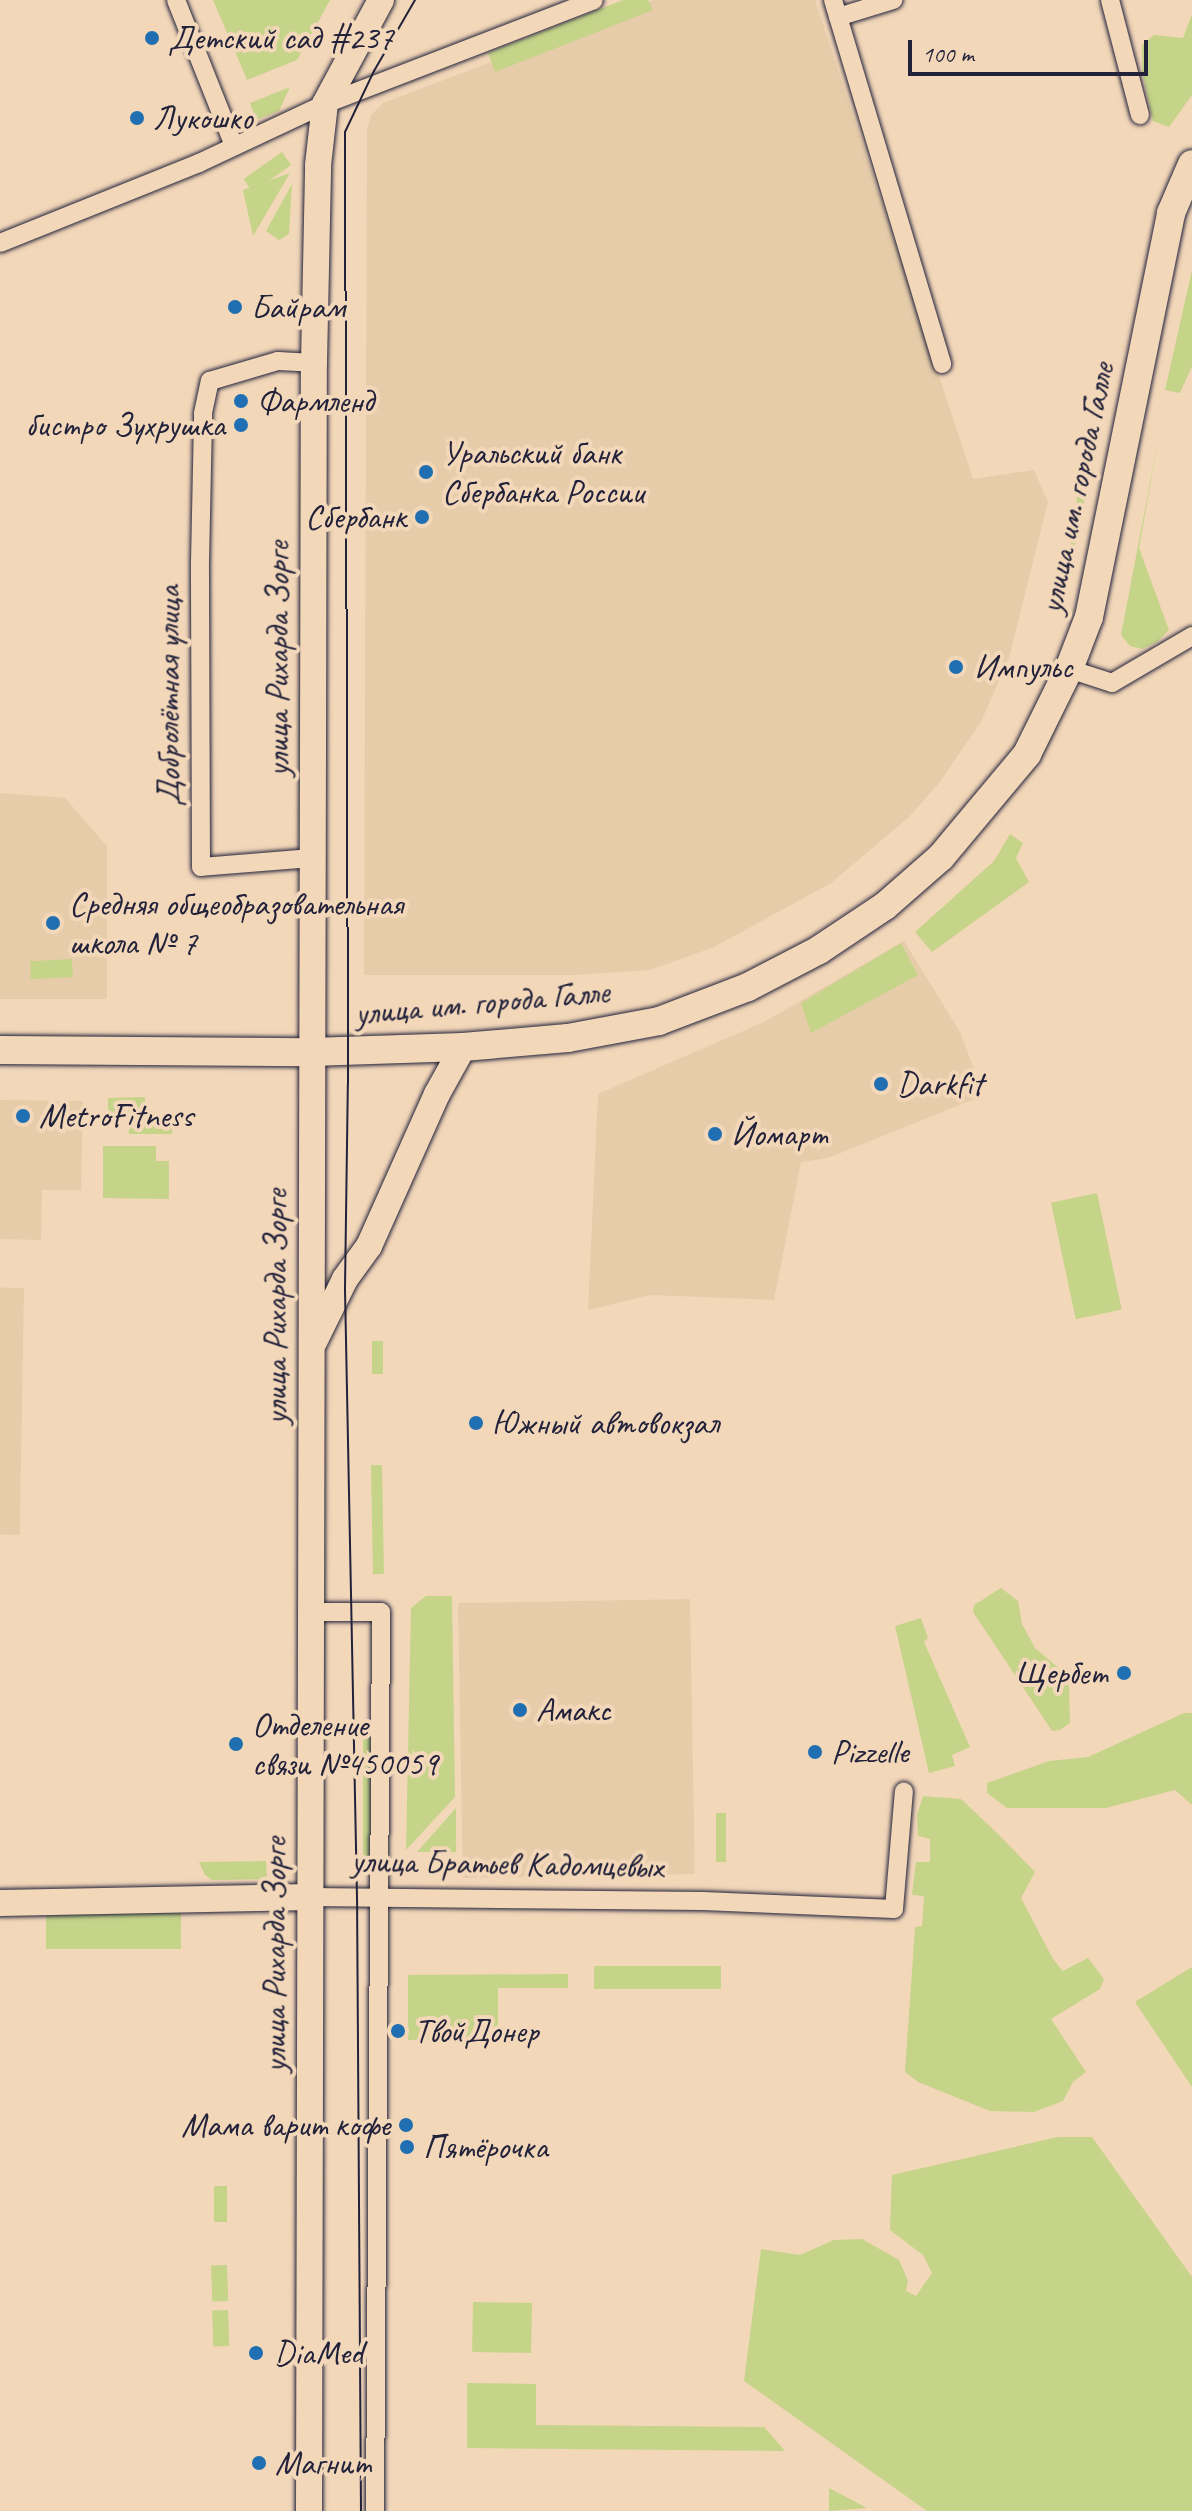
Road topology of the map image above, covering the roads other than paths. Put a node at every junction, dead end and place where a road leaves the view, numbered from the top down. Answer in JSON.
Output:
{"nodes":[{"id":1,"x":176,"y":0,"type":"edge"},
{"id":2,"x":381,"y":0,"type":"edge"},
{"id":3,"x":594,"y":0,"type":"edge"},
{"id":4,"x":893,"y":0,"type":"edge"},
{"id":5,"x":1110,"y":0,"type":"edge"},
{"id":6,"x":835,"y":8,"type":"edge"},
{"id":7,"x":325,"y":104,"type":"junction"},
{"id":8,"x":1140,"y":115,"type":"dead end"},
{"id":9,"x":234,"y":146,"type":"junction"},
{"id":10,"x":1192,"y":164,"type":"edge"},
{"id":11,"x":0,"y":243,"type":"edge"},
{"id":12,"x":314,"y":363,"type":"junction"},
{"id":13,"x":942,"y":364,"type":"dead end"},
{"id":14,"x":1192,"y":636,"type":"edge"},
{"id":15,"x":1069,"y":669,"type":"junction"},
{"id":16,"x":312,"y":858,"type":"junction"},
{"id":17,"x":463,"y":1047,"type":"junction"},
{"id":18,"x":0,"y":1050,"type":"edge"},
{"id":19,"x":311,"y":1052,"type":"junction"},
{"id":20,"x":311,"y":1349,"type":"junction"},
{"id":21,"x":311,"y":1612,"type":"junction"},
{"id":22,"x":904,"y":1791,"type":"dead end"},
{"id":23,"x":310,"y":1897,"type":"junction"},
{"id":24,"x":376,"y":1899,"type":"junction"},
{"id":25,"x":0,"y":1903,"type":"edge"},
{"id":26,"x":309,"y":2511,"type":"edge"},
{"id":27,"x":375,"y":2511,"type":"edge"}],
"edges":[{"from":1,"to":9,"type":"street"},
{"from":2,"to":7,"type":"main road"},
{"from":3,"to":7,"type":"street"},
{"from":4,"to":6,"type":"street"},
{"from":5,"to":8,"type":"street"},
{"from":6,"to":13,"type":"street"},
{"from":7,"to":9,"type":"street"},
{"from":7,"to":12,"type":"main road","name":"улица Рихарда Зорге"},
{"from":9,"to":11,"type":"street"},
{"from":10,"to":15,"type":"main road","name":"улица им. города Галле"},
{"from":12,"to":16,"type":"main road","name":"улица Рихарда Зорге"},
{"from":12,"to":16,"type":"street","name":"Добролётная улица"},
{"from":14,"to":15,"type":"street"},
{"from":15,"to":17,"type":"main road","name":"улица им. города Галле"},
{"from":16,"to":19,"type":"main road","name":"улица Рихарда Зорге"},
{"from":17,"to":19,"type":"main road","name":"улица им. города Галле"},
{"from":17,"to":20,"type":"main road"},
{"from":18,"to":19,"type":"main road","name":"улица им. города Галле"},
{"from":19,"to":20,"type":"main road","name":"улица Рихарда Зорге"},
{"from":20,"to":21,"type":"main road","name":"улица Рихарда Зорге"},
{"from":21,"to":23,"type":"main road","name":"улица Рихарда Зорге"},
{"from":21,"to":24,"type":"street"},
{"from":22,"to":24,"type":"street","name":"улица Братьев Кадомцевых"},
{"from":23,"to":24,"type":"street","name":"улица Братьев Кадомцевых"},
{"from":23,"to":25,"type":"main road","name":"улица Братьев Кадомцевых"},
{"from":23,"to":26,"type":"main road","name":"улица Рихарда Зорге"},
{"from":24,"to":27,"type":"street"}]}
